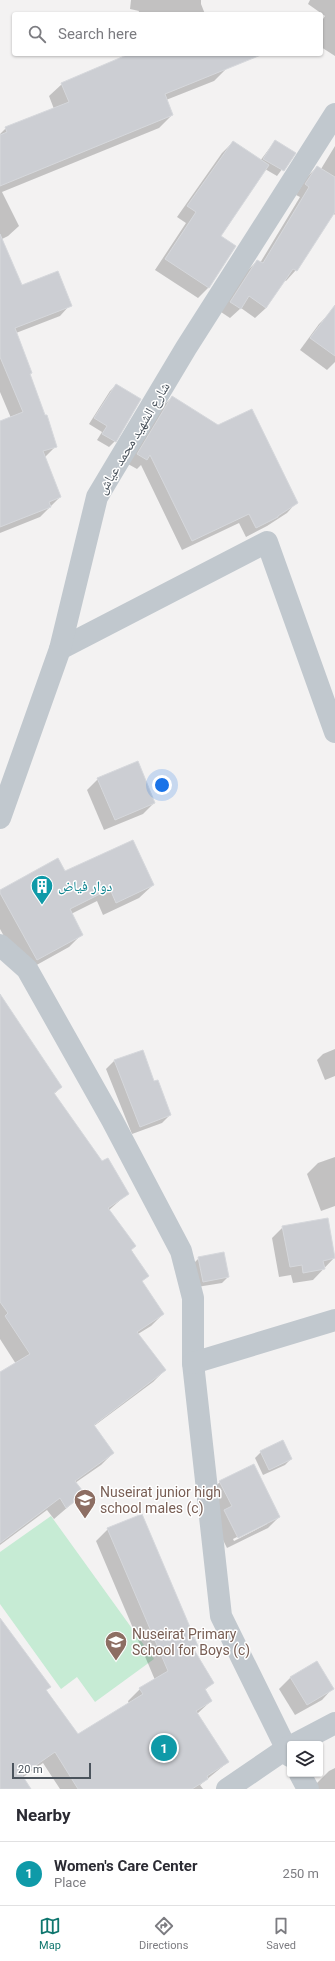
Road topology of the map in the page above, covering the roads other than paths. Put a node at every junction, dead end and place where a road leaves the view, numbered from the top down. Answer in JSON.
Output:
{"nodes":[{"id":1,"x":335,"y":114,"type":"edge"},
{"id":2,"x":60,"y":649,"type":"junction"},
{"id":3,"x":335,"y":732,"type":"edge"},
{"id":4,"x":0,"y":818,"type":"edge"},
{"id":5,"x":0,"y":945,"type":"edge"},
{"id":6,"x":335,"y":1320,"type":"edge"},
{"id":7,"x":193,"y":1363,"type":"junction"},
{"id":8,"x":335,"y":1723,"type":"edge"},
{"id":9,"x":304,"y":1741,"type":"edge"},
{"id":10,"x":287,"y":1743,"type":"edge"},
{"id":11,"x":287,"y":1751,"type":"edge"},
{"id":12,"x":302,"y":1777,"type":"edge"},
{"id":13,"x":227,"y":1789,"type":"edge"},
{"id":14,"x":308,"y":1789,"type":"edge"}],
"edges":[{"from":1,"to":2,"type":"street","name":"شارع الشهيد محمد عياش"},
{"from":2,"to":3,"type":"street"},
{"from":2,"to":4,"type":"street","name":"شارع الشهيد محمد عياش"},
{"from":5,"to":7,"type":"street"},
{"from":6,"to":7,"type":"street"},
{"from":7,"to":10,"type":"street"},
{"from":8,"to":9,"type":"street"},
{"from":11,"to":13,"type":"street"},
{"from":12,"to":14,"type":"street"}]}
